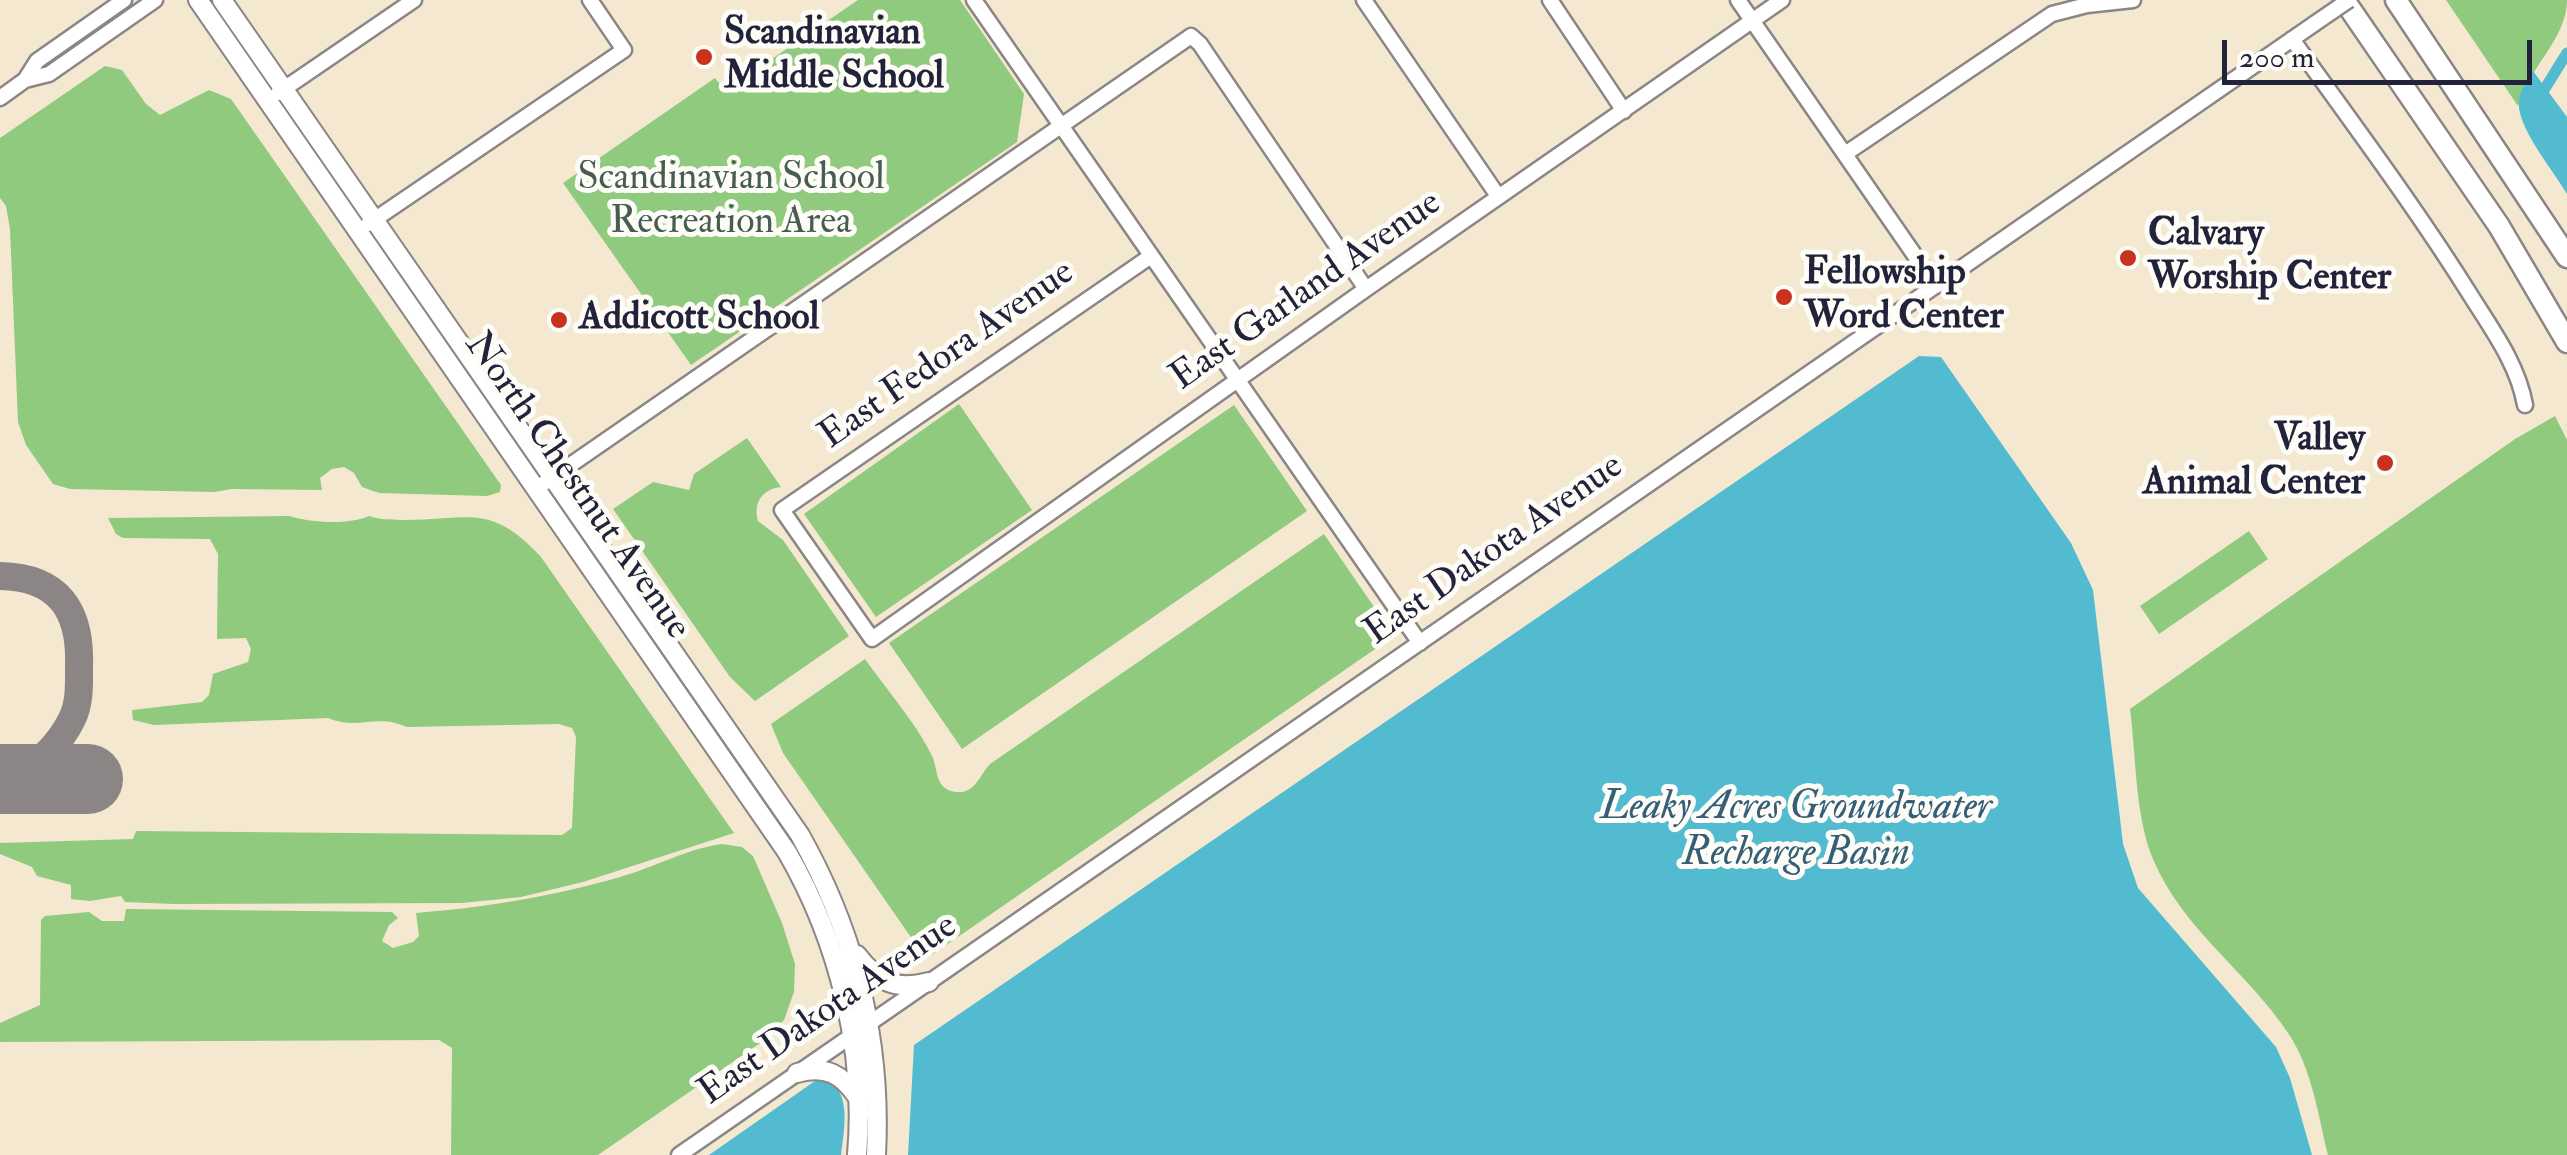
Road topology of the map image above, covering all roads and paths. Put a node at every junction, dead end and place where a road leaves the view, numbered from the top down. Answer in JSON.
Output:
{"nodes":[{"id":1,"x":124,"y":0,"type":"edge"},
{"id":2,"x":155,"y":0,"type":"edge"},
{"id":3,"x":198,"y":0,"type":"edge"},
{"id":4,"x":222,"y":0,"type":"edge"},
{"id":5,"x":414,"y":0,"type":"edge"},
{"id":6,"x":590,"y":0,"type":"edge"},
{"id":7,"x":974,"y":0,"type":"edge"},
{"id":8,"x":1364,"y":0,"type":"edge"},
{"id":9,"x":1550,"y":0,"type":"edge"},
{"id":10,"x":1738,"y":0,"type":"edge"},
{"id":11,"x":1782,"y":0,"type":"edge"},
{"id":12,"x":2132,"y":0,"type":"edge"},
{"id":13,"x":2346,"y":0,"type":"edge"},
{"id":14,"x":2396,"y":0,"type":"edge"},
{"id":15,"x":1752,"y":21,"type":"junction"},
{"id":16,"x":2292,"y":39,"type":"junction"},
{"id":17,"x":26,"y":80,"type":"junction"},
{"id":18,"x":284,"y":88,"type":"junction"},
{"id":19,"x":0,"y":98,"type":"edge"},
{"id":20,"x":268,"y":100,"type":"junction"},
{"id":21,"x":1624,"y":110,"type":"junction"},
{"id":22,"x":1062,"y":127,"type":"junction"},
{"id":23,"x":1845,"y":154,"type":"junction"},
{"id":24,"x":1498,"y":196,"type":"junction"},
{"id":25,"x":374,"y":219,"type":"junction"},
{"id":26,"x":358,"y":230,"type":"junction"},
{"id":27,"x":1151,"y":256,"type":"junction"},
{"id":28,"x":2567,"y":257,"type":"edge"},
{"id":29,"x":1936,"y":286,"type":"junction"},
{"id":30,"x":1366,"y":288,"type":"junction"},
{"id":31,"x":2567,"y":342,"type":"edge"},
{"id":32,"x":1238,"y":381,"type":"junction"},
{"id":33,"x":2525,"y":405,"type":"dead end"},
{"id":34,"x":545,"y":482,"type":"junction"},
{"id":35,"x":872,"y":639,"type":"joint"},
{"id":36,"x":1420,"y":643,"type":"junction"},
{"id":37,"x":725,"y":741,"type":"junction"},
{"id":38,"x":850,"y":945,"type":"junction"},
{"id":39,"x":929,"y":982,"type":"junction"},
{"id":40,"x":869,"y":1023,"type":"junction"},
{"id":41,"x":852,"y":1035,"type":"junction"},
{"id":42,"x":798,"y":1072,"type":"junction"},
{"id":43,"x":858,"y":1098,"type":"junction"},
{"id":44,"x":678,"y":1155,"type":"edge"},
{"id":45,"x":857,"y":1155,"type":"edge"},
{"id":46,"x":876,"y":1155,"type":"edge"}],
"edges":[{"from":1,"to":17,"type":"street"},
{"from":2,"to":17,"type":"street"},
{"from":3,"to":20,"type":"main road","name":"North Chestnut Avenue"},
{"from":4,"to":18,"type":"main road","name":"North Chestnut Avenue"},
{"from":5,"to":18,"type":"street"},
{"from":6,"to":25,"type":"street"},
{"from":7,"to":22,"type":"street"},
{"from":8,"to":24,"type":"street"},
{"from":9,"to":21,"type":"street"},
{"from":10,"to":15,"type":"street"},
{"from":11,"to":15,"type":"street","name":"East Garland Avenue"},
{"from":12,"to":23,"type":"street"},
{"from":13,"to":16,"type":"street","name":"East Dakota Avenue","bridge":true},
{"from":13,"to":31,"type":"highway"},
{"from":14,"to":28,"type":"highway"},
{"from":15,"to":21,"type":"street","name":"East Garland Avenue"},
{"from":15,"to":23,"type":"street"},
{"from":16,"to":29,"type":"street","name":"East Dakota Avenue"},
{"from":16,"to":33,"type":"street"},
{"from":17,"to":19,"type":"street"},
{"from":18,"to":20,"type":"street"},
{"from":18,"to":25,"type":"main road","name":"North Chestnut Avenue"},
{"from":20,"to":26,"type":"main road","name":"North Chestnut Avenue"},
{"from":21,"to":24,"type":"street","name":"East Garland Avenue"},
{"from":22,"to":27,"type":"street"},
{"from":22,"to":30,"type":"street"},
{"from":22,"to":34,"type":"street"},
{"from":23,"to":29,"type":"street"},
{"from":24,"to":30,"type":"street","name":"East Garland Avenue"},
{"from":25,"to":26,"type":"street"},
{"from":25,"to":34,"type":"main road","name":"North Chestnut Avenue"},
{"from":26,"to":34,"type":"main road","name":"North Chestnut Avenue"},
{"from":27,"to":32,"type":"street"},
{"from":27,"to":35,"type":"street","name":"East Fedora Avenue"},
{"from":29,"to":36,"type":"street","name":"East Dakota Avenue"},
{"from":30,"to":32,"type":"street","name":"East Garland Avenue"},
{"from":32,"to":35,"type":"street","name":"East Garland Avenue"},
{"from":32,"to":36,"type":"street"},
{"from":34,"to":37,"type":"main road","name":"North Chestnut Avenue"},
{"from":36,"to":39,"type":"street","name":"East Dakota Avenue"},
{"from":37,"to":38,"type":"main road","name":"North Chestnut Avenue"},
{"from":37,"to":41,"type":"main road","name":"North Chestnut Avenue"},
{"from":38,"to":39,"type":"main road"},
{"from":38,"to":40,"type":"main road","name":"North Chestnut Avenue"},
{"from":39,"to":40,"type":"street","name":"East Dakota Avenue"},
{"from":40,"to":41,"type":"street","name":"East Dakota Avenue"},
{"from":40,"to":46,"type":"main road","name":"North Chestnut Avenue"},
{"from":41,"to":42,"type":"street","name":"East Dakota Avenue"},
{"from":41,"to":43,"type":"main road","name":"North Chestnut Avenue"},
{"from":42,"to":43,"type":"main road"},
{"from":42,"to":44,"type":"street","name":"East Dakota Avenue"},
{"from":43,"to":45,"type":"main road","name":"North Chestnut Avenue"}]}
